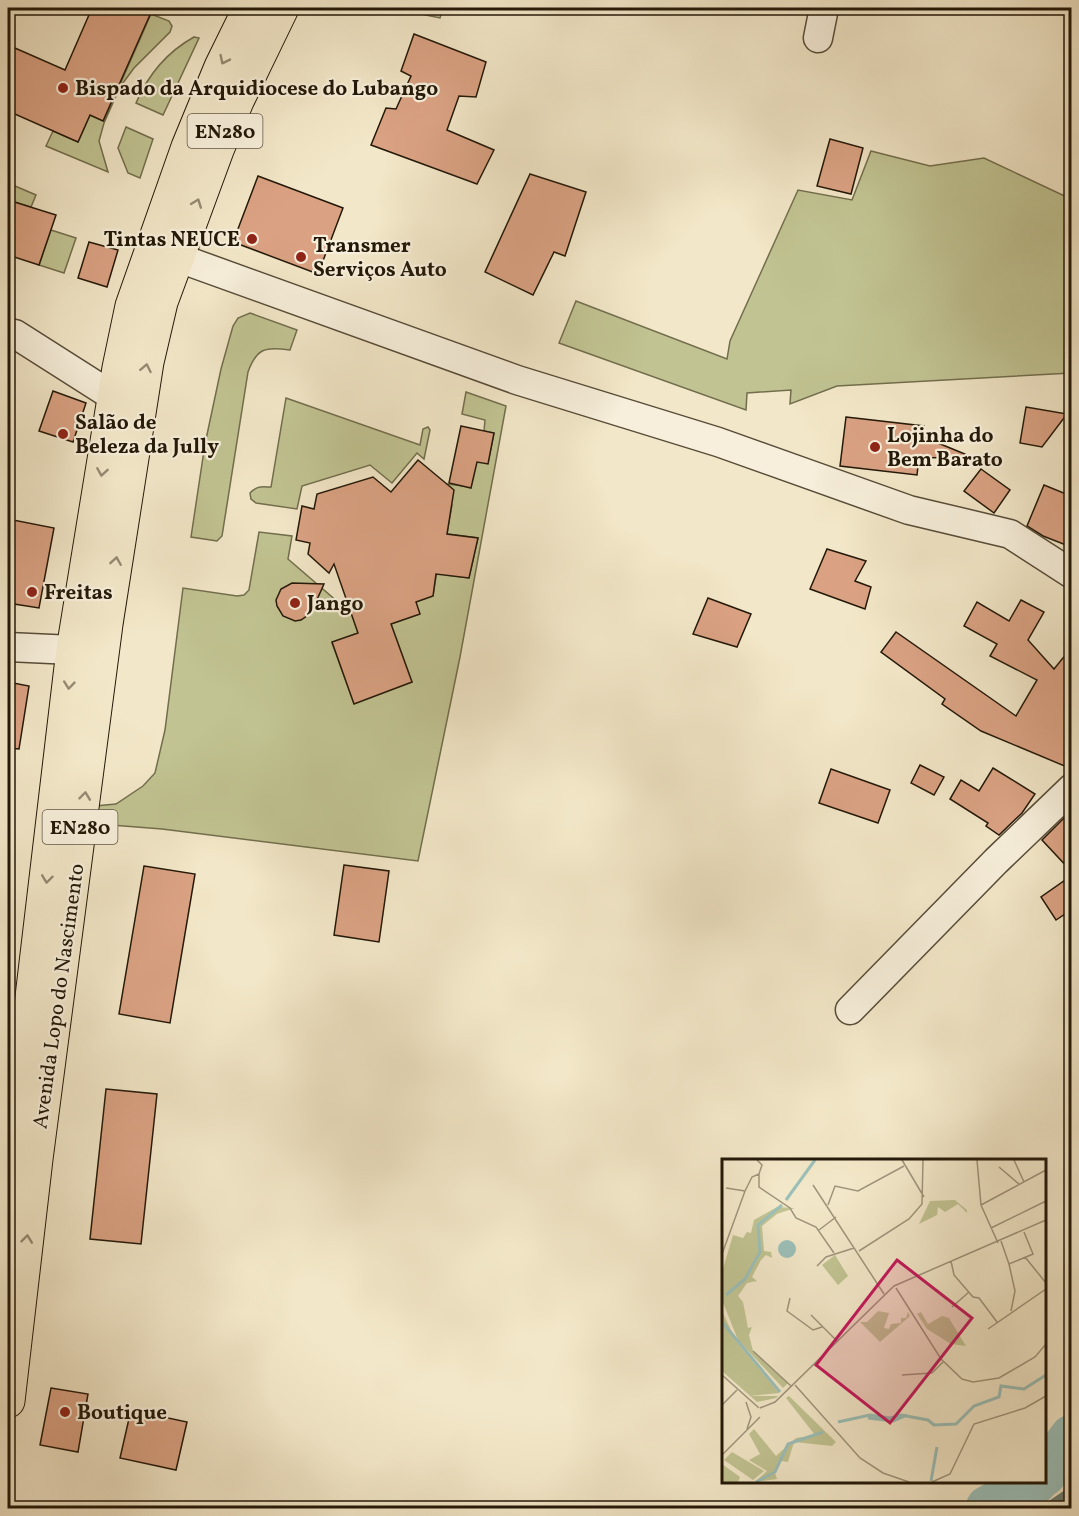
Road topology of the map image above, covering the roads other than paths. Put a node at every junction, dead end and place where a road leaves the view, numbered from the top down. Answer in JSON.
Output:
{"nodes":[{"id":1,"x":250,"y":8,"type":"edge"},
{"id":2,"x":282,"y":8,"type":"edge"},
{"id":3,"x":824,"y":8,"type":"edge"},
{"id":4,"x":818,"y":38,"type":"dead end"},
{"id":5,"x":177,"y":257,"type":"junction"},
{"id":6,"x":8,"y":333,"type":"edge"},
{"id":7,"x":114,"y":397,"type":"junction"},
{"id":8,"x":1071,"y":574,"type":"edge"},
{"id":9,"x":8,"y":647,"type":"edge"},
{"id":10,"x":73,"y":650,"type":"junction"},
{"id":11,"x":1071,"y":788,"type":"edge"},
{"id":12,"x":850,"y":1010,"type":"dead end"},
{"id":13,"x":18,"y":1157,"type":"edge"},
{"id":14,"x":8,"y":1204,"type":"edge"},
{"id":15,"x":8,"y":1401,"type":"edge"}],
"edges":[{"from":1,"to":7,"type":"main road","name":"Avenida Lopo do Nascimento","number":"EN280","one_way":true},
{"from":5,"to":2,"type":"main road","name":"Avenida Lopo do Nascimento","number":"EN280","one_way":true},
{"from":3,"to":4,"type":"street"},
{"from":5,"to":8,"type":"street"},
{"from":13,"to":5,"type":"main road","name":"Avenida Lopo do Nascimento","number":"EN280","one_way":true},
{"from":6,"to":7,"type":"street"},
{"from":7,"to":10,"type":"main road","name":"Avenida Lopo do Nascimento","number":"EN280","one_way":true},
{"from":9,"to":10,"type":"street"},
{"from":10,"to":13,"type":"main road","name":"Avenida Lopo do Nascimento","number":"EN280","one_way":true},
{"from":11,"to":12,"type":"street"},
{"from":13,"to":14,"type":"main road","name":"Avenida Lopo do Nascimento","number":"EN280"},
{"from":15,"to":13,"type":"main road","name":"Avenida Lopo do Nascimento","number":"EN280","one_way":true}]}
